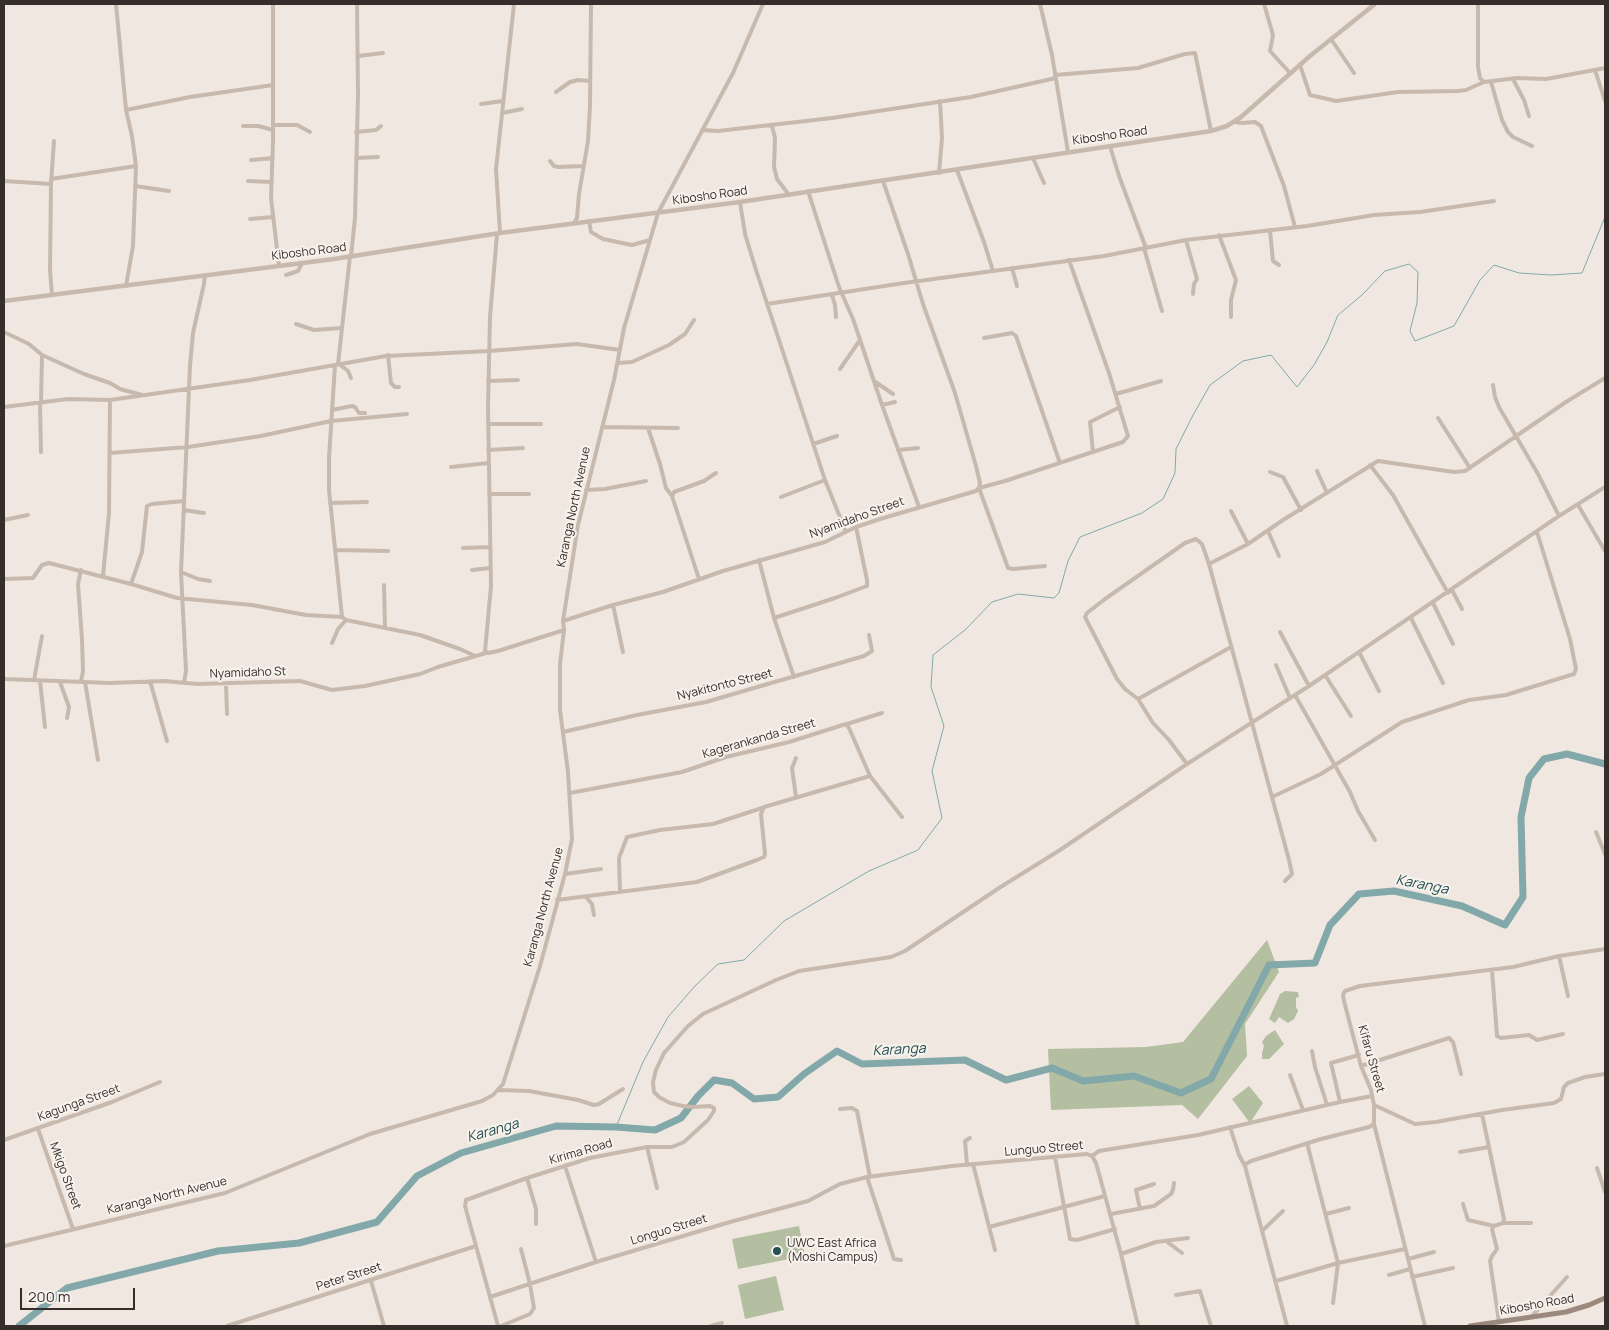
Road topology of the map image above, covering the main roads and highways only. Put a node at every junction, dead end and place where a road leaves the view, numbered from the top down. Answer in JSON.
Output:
{"nodes":[{"id":1,"x":1605,"y":1298,"type":"edge"},
{"id":2,"x":1470,"y":1326,"type":"edge"}],
"edges":[{"from":1,"to":2,"type":"main road","name":"Kibosho Road"}]}
